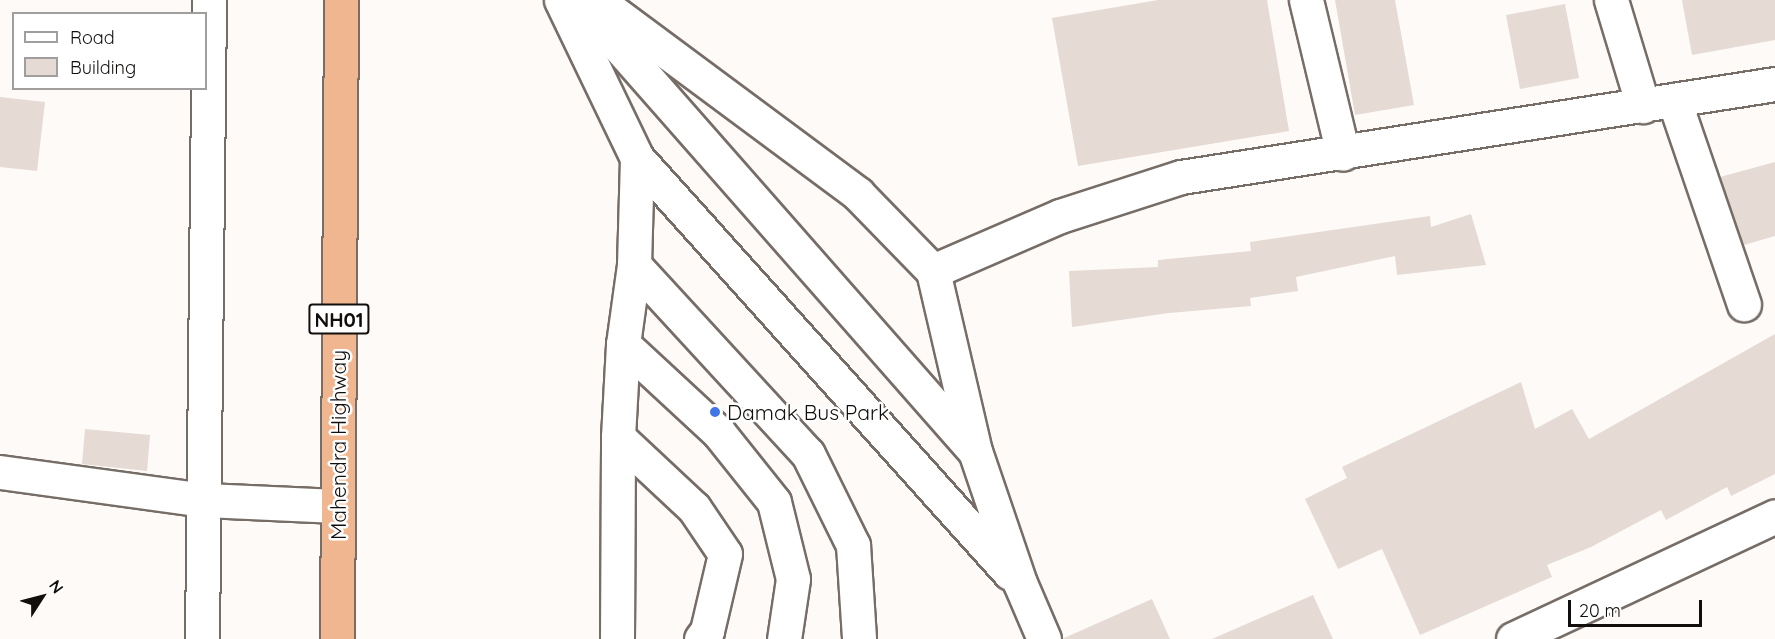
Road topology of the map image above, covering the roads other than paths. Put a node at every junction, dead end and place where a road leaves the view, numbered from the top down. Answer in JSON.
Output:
{"nodes":[{"id":1,"x":209,"y":0,"type":"edge"},
{"id":2,"x":341,"y":0,"type":"edge"},
{"id":3,"x":561,"y":0,"type":"edge"},
{"id":4,"x":578,"y":0,"type":"edge"},
{"id":5,"x":597,"y":0,"type":"edge"},
{"id":6,"x":1306,"y":0,"type":"edge"},
{"id":7,"x":1611,"y":0,"type":"edge"},
{"id":8,"x":1775,"y":84,"type":"edge"},
{"id":9,"x":1659,"y":103,"type":"junction"},
{"id":10,"x":1343,"y":154,"type":"junction"},
{"id":11,"x":637,"y":158,"type":"junction"},
{"id":12,"x":634,"y":265,"type":"junction"},
{"id":13,"x":933,"y":271,"type":"junction"},
{"id":14,"x":1744,"y":304,"type":"dead end"},
{"id":15,"x":623,"y":344,"type":"junction"},
{"id":16,"x":618,"y":437,"type":"junction"},
{"id":17,"x":975,"y":451,"type":"junction"},
{"id":18,"x":0,"y":472,"type":"edge"},
{"id":19,"x":205,"y":500,"type":"junction"},
{"id":20,"x":337,"y":506,"type":"junction"},
{"id":21,"x":1775,"y":516,"type":"edge"},
{"id":22,"x":1020,"y":583,"type":"junction"},
{"id":23,"x":202,"y":639,"type":"edge"},
{"id":24,"x":337,"y":639,"type":"edge"},
{"id":25,"x":617,"y":639,"type":"edge"},
{"id":26,"x":701,"y":639,"type":"edge"},
{"id":27,"x":784,"y":639,"type":"edge"},
{"id":28,"x":859,"y":639,"type":"edge"},
{"id":29,"x":1044,"y":639,"type":"edge"},
{"id":30,"x":1513,"y":639,"type":"edge"}],
"edges":[{"from":1,"to":19,"type":"street"},
{"from":2,"to":20,"type":"highway","name":"Mahendra Highway","number":"NH01"},
{"from":3,"to":11,"type":"street"},
{"from":4,"to":17,"type":"street"},
{"from":5,"to":13,"type":"street"},
{"from":6,"to":10,"type":"street"},
{"from":7,"to":9,"type":"street"},
{"from":8,"to":9,"type":"street"},
{"from":9,"to":10,"type":"street"},
{"from":9,"to":14,"type":"street"},
{"from":10,"to":13,"type":"street"},
{"from":11,"to":12,"type":"street"},
{"from":11,"to":22,"type":"street"},
{"from":12,"to":15,"type":"street"},
{"from":12,"to":28,"type":"street"},
{"from":13,"to":17,"type":"street"},
{"from":15,"to":16,"type":"street"},
{"from":15,"to":27,"type":"street"},
{"from":16,"to":25,"type":"street"},
{"from":16,"to":26,"type":"street"},
{"from":17,"to":22,"type":"street"},
{"from":18,"to":19,"type":"street"},
{"from":19,"to":20,"type":"street"},
{"from":19,"to":23,"type":"street"},
{"from":20,"to":24,"type":"highway","name":"Mahendra Highway","number":"NH01"},
{"from":21,"to":30,"type":"street"},
{"from":22,"to":29,"type":"street"}]}
